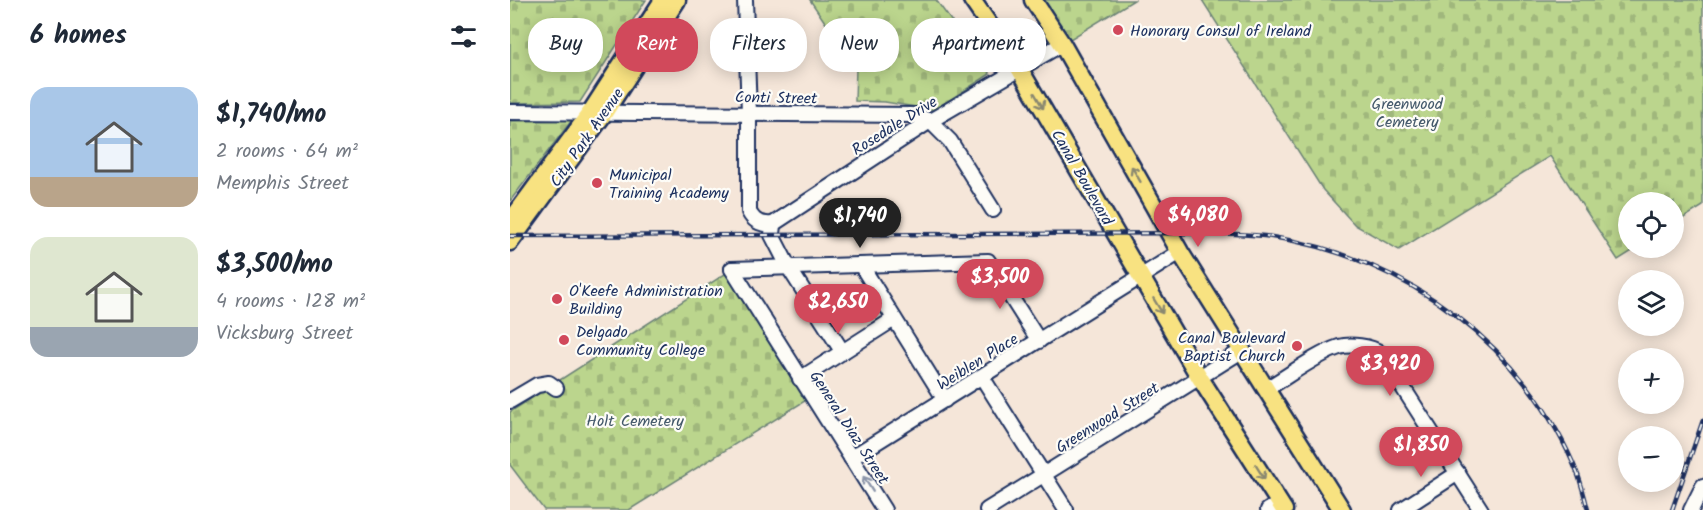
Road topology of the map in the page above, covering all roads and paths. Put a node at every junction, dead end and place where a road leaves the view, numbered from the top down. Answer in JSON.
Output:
{"nodes":[{"id":1,"x":663,"y":0,"type":"edge"},
{"id":2,"x":677,"y":0,"type":"edge"},
{"id":3,"x":972,"y":0,"type":"edge"},
{"id":4,"x":1033,"y":0,"type":"edge"},
{"id":5,"x":746,"y":4,"type":"edge"},
{"id":6,"x":984,"y":18,"type":"edge"},
{"id":7,"x":1062,"y":44,"type":"junction"},
{"id":8,"x":1046,"y":53,"type":"edge"},
{"id":9,"x":1012,"y":72,"type":"edge"},
{"id":10,"x":1021,"y":72,"type":"edge"},
{"id":11,"x":510,"y":112,"type":"edge"},
{"id":12,"x":597,"y":113,"type":"junction"},
{"id":13,"x":749,"y":113,"type":"junction"},
{"id":14,"x":930,"y":121,"type":"junction"},
{"id":15,"x":993,"y":210,"type":"dead end"},
{"id":16,"x":510,"y":222,"type":"edge"},
{"id":17,"x":773,"y":224,"type":"junction"},
{"id":18,"x":510,"y":242,"type":"edge"},
{"id":19,"x":1180,"y":252,"type":"junction"},
{"id":20,"x":861,"y":265,"type":"junction"},
{"id":21,"x":789,"y":268,"type":"junction"},
{"id":22,"x":1140,"y":276,"type":"junction"},
{"id":23,"x":894,"y":319,"type":"junction"},
{"id":24,"x":1039,"y":341,"type":"junction"},
{"id":25,"x":1243,"y":350,"type":"junction"},
{"id":26,"x":842,"y":351,"type":"junction"},
{"id":27,"x":982,"y":377,"type":"junction"},
{"id":28,"x":1200,"y":378,"type":"junction"},
{"id":29,"x":800,"y":379,"type":"junction"},
{"id":30,"x":556,"y":388,"type":"dead end"},
{"id":31,"x":1266,"y":389,"type":"junction"},
{"id":32,"x":945,"y":400,"type":"junction"},
{"id":33,"x":510,"y":401,"type":"edge"},
{"id":34,"x":851,"y":458,"type":"junction"},
{"id":35,"x":1458,"y":473,"type":"junction"},
{"id":36,"x":1044,"y":475,"type":"junction"},
{"id":37,"x":1703,"y":486,"type":"edge"},
{"id":38,"x":1277,"y":508,"type":"edge"},
{"id":39,"x":884,"y":510,"type":"edge"},
{"id":40,"x":987,"y":510,"type":"edge"},
{"id":41,"x":1066,"y":510,"type":"edge"},
{"id":42,"x":1342,"y":510,"type":"edge"},
{"id":43,"x":1401,"y":510,"type":"edge"},
{"id":44,"x":1481,"y":510,"type":"edge"},
{"id":45,"x":1691,"y":510,"type":"edge"}],
"edges":[{"from":1,"to":12,"type":"main road","name":"City Park Avenue"},
{"from":2,"to":12,"type":"main road","name":"City Park Avenue"},
{"from":3,"to":6,"type":"main road","name":"Canal Boulevard"},
{"from":4,"to":7,"type":"main road"},
{"from":5,"to":13,"type":"street"},
{"from":7,"to":8,"type":"street","name":"Rosedale Drive"},
{"from":19,"to":7,"type":"main road","one_way":true},
{"from":9,"to":14,"type":"street","name":"Rosedale Drive"},
{"from":10,"to":22,"type":"main road","name":"Canal Boulevard","one_way":true},
{"from":11,"to":12,"type":"street","name":"Conti Street"},
{"from":12,"to":13,"type":"street","name":"Conti Street"},
{"from":12,"to":16,"type":"main road","name":"City Park Avenue"},
{"from":12,"to":18,"type":"main road","name":"City Park Avenue"},
{"from":13,"to":14,"type":"street","name":"Conti Street"},
{"from":13,"to":17,"type":"street"},
{"from":14,"to":15,"type":"street"},
{"from":14,"to":17,"type":"street","name":"Rosedale Drive"},
{"from":17,"to":21,"type":"street"},
{"from":19,"to":22,"type":"street","name":"Weiblen Place"},
{"from":19,"to":25,"type":"main road"},
{"from":20,"to":21,"type":"street"},
{"from":20,"to":23,"type":"street"},
{"from":20,"to":24,"type":"street"},
{"from":21,"to":26,"type":"street"},
{"from":21,"to":29,"type":"street","name":"General Diaz Street"},
{"from":22,"to":24,"type":"street","name":"Weiblen Place"},
{"from":22,"to":28,"type":"main road","name":"Canal Boulevard","one_way":true},
{"from":23,"to":26,"type":"street"},
{"from":23,"to":32,"type":"street"},
{"from":24,"to":27,"type":"street","name":"Weiblen Place"},
{"from":25,"to":28,"type":"street","name":"Greenwood Street"},
{"from":25,"to":31,"type":"main road"},
{"from":26,"to":29,"type":"street"},
{"from":27,"to":32,"type":"street","name":"Weiblen Place"},
{"from":27,"to":36,"type":"street"},
{"from":28,"to":36,"type":"street","name":"Greenwood Street"},
{"from":28,"to":38,"type":"main road","name":"Canal Boulevard","one_way":true},
{"from":29,"to":34,"type":"street","name":"General Diaz Street"},
{"from":30,"to":33,"type":"street"},
{"from":31,"to":35,"type":"street"},
{"from":31,"to":42,"type":"main road"},
{"from":32,"to":34,"type":"street","name":"Weiblen Place"},
{"from":39,"to":34,"type":"street","name":"General Diaz Street","one_way":true},
{"from":35,"to":43,"type":"street"},
{"from":35,"to":44,"type":"street"},
{"from":36,"to":40,"type":"street","name":"Greenwood Street"},
{"from":36,"to":41,"type":"street"},
{"from":37,"to":45,"type":"street"}]}
